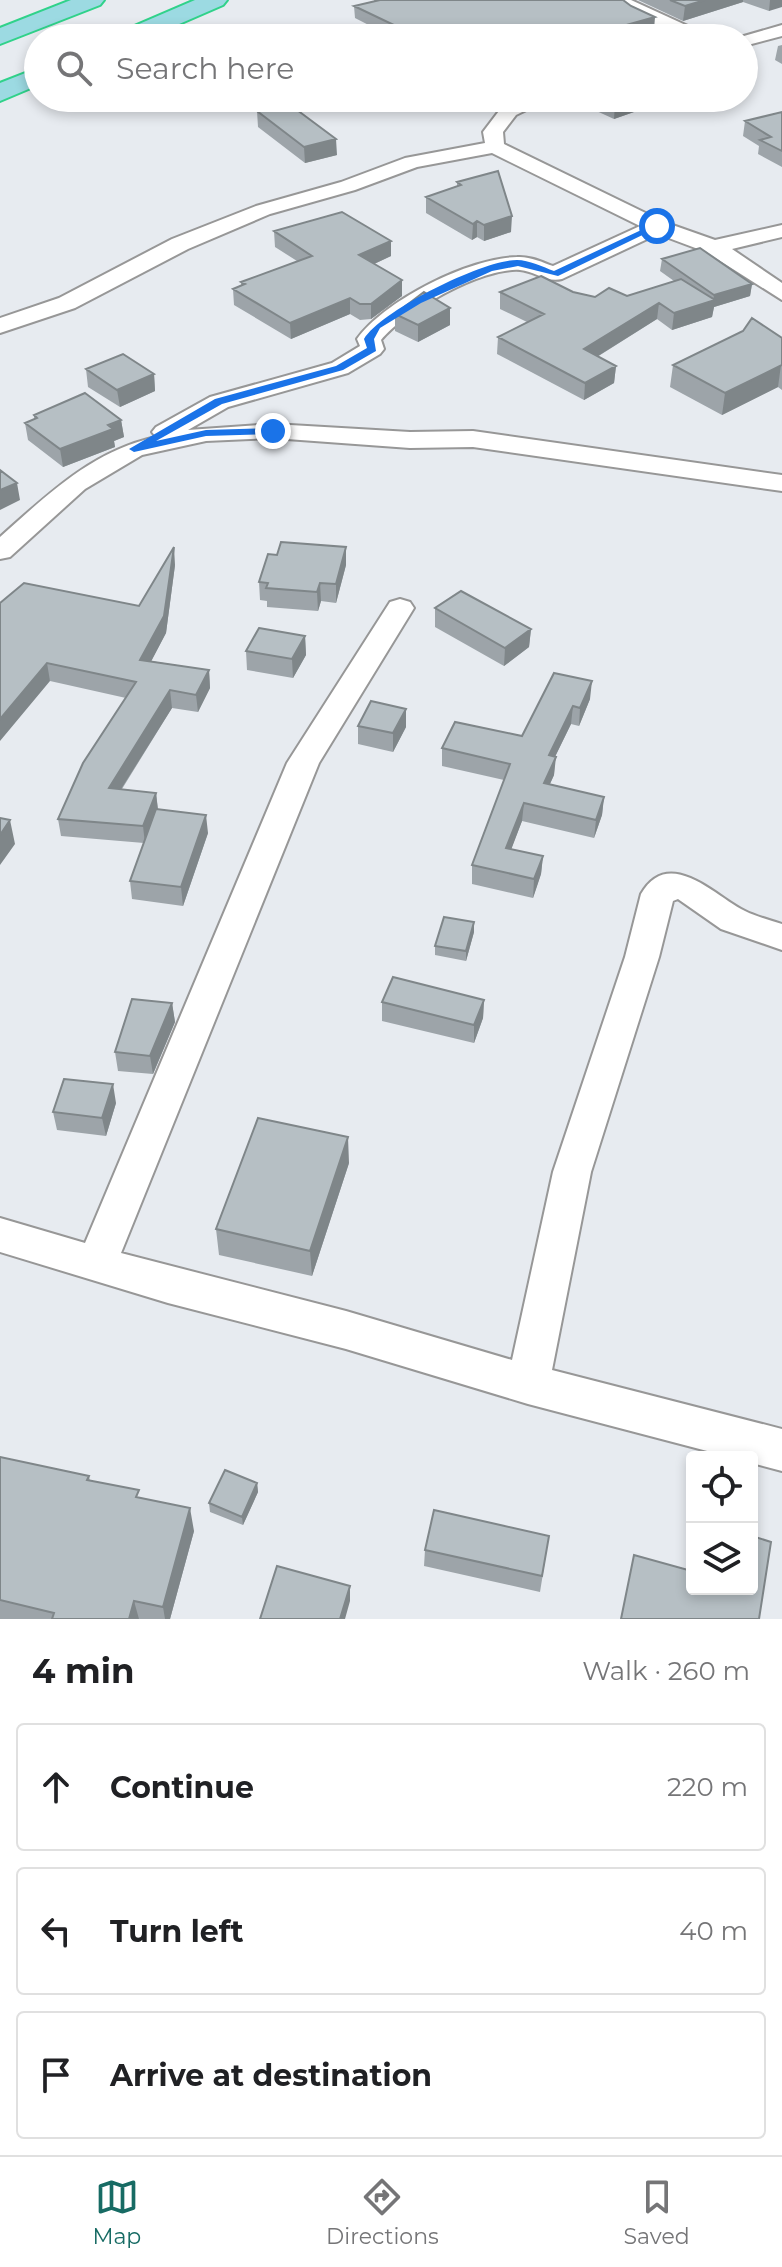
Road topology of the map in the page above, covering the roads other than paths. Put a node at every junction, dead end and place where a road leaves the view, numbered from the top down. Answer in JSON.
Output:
{"nodes":[{"id":1,"x":92,"y":0,"type":"edge"},
{"id":2,"x":215,"y":0,"type":"edge"},
{"id":3,"x":619,"y":0,"type":"edge"},
{"id":4,"x":32,"y":24,"type":"edge"},
{"id":5,"x":159,"y":24,"type":"edge"},
{"id":6,"x":668,"y":24,"type":"edge"},
{"id":7,"x":24,"y":27,"type":"edge"},
{"id":8,"x":782,"y":30,"type":"edge"},
{"id":9,"x":0,"y":37,"type":"edge"},
{"id":10,"x":758,"y":37,"type":"edge"},
{"id":11,"x":24,"y":82,"type":"edge"},
{"id":12,"x":0,"y":93,"type":"edge"},
{"id":13,"x":511,"y":112,"type":"edge"},
{"id":14,"x":495,"y":147,"type":"junction"},
{"id":15,"x":657,"y":226,"type":"junction"},
{"id":16,"x":782,"y":231,"type":"edge"},
{"id":17,"x":714,"y":247,"type":"junction"},
{"id":18,"x":782,"y":293,"type":"edge"},
{"id":19,"x":0,"y":326,"type":"edge"},
{"id":20,"x":134,"y":449,"type":"junction"},
{"id":21,"x":782,"y":483,"type":"edge"},
{"id":22,"x":0,"y":551,"type":"edge"},
{"id":23,"x":400,"y":608,"type":"dead end"},
{"id":24,"x":782,"y":937,"type":"edge"},
{"id":25,"x":3,"y":1243,"type":"edge"},
{"id":26,"x":97,"y":1263,"type":"junction"},
{"id":27,"x":528,"y":1384,"type":"junction"},
{"id":28,"x":782,"y":1450,"type":"edge"}],
"edges":[{"from":1,"to":4,"type":"highway"},
{"from":2,"to":5,"type":"highway"},
{"from":3,"to":6,"type":"street"},
{"from":7,"to":9,"type":"highway"},
{"from":8,"to":10,"type":"street"},
{"from":11,"to":12,"type":"highway"},
{"from":13,"to":14,"type":"street"},
{"from":14,"to":15,"type":"street"},
{"from":14,"to":19,"type":"street"},
{"from":15,"to":17,"type":"street"},
{"from":15,"to":20,"type":"street"},
{"from":16,"to":17,"type":"street"},
{"from":17,"to":18,"type":"street"},
{"from":20,"to":21,"type":"street"},
{"from":20,"to":22,"type":"street"},
{"from":23,"to":26,"type":"street"},
{"from":24,"to":27,"type":"street"},
{"from":25,"to":26,"type":"street"},
{"from":26,"to":27,"type":"street"},
{"from":27,"to":28,"type":"street"}]}
